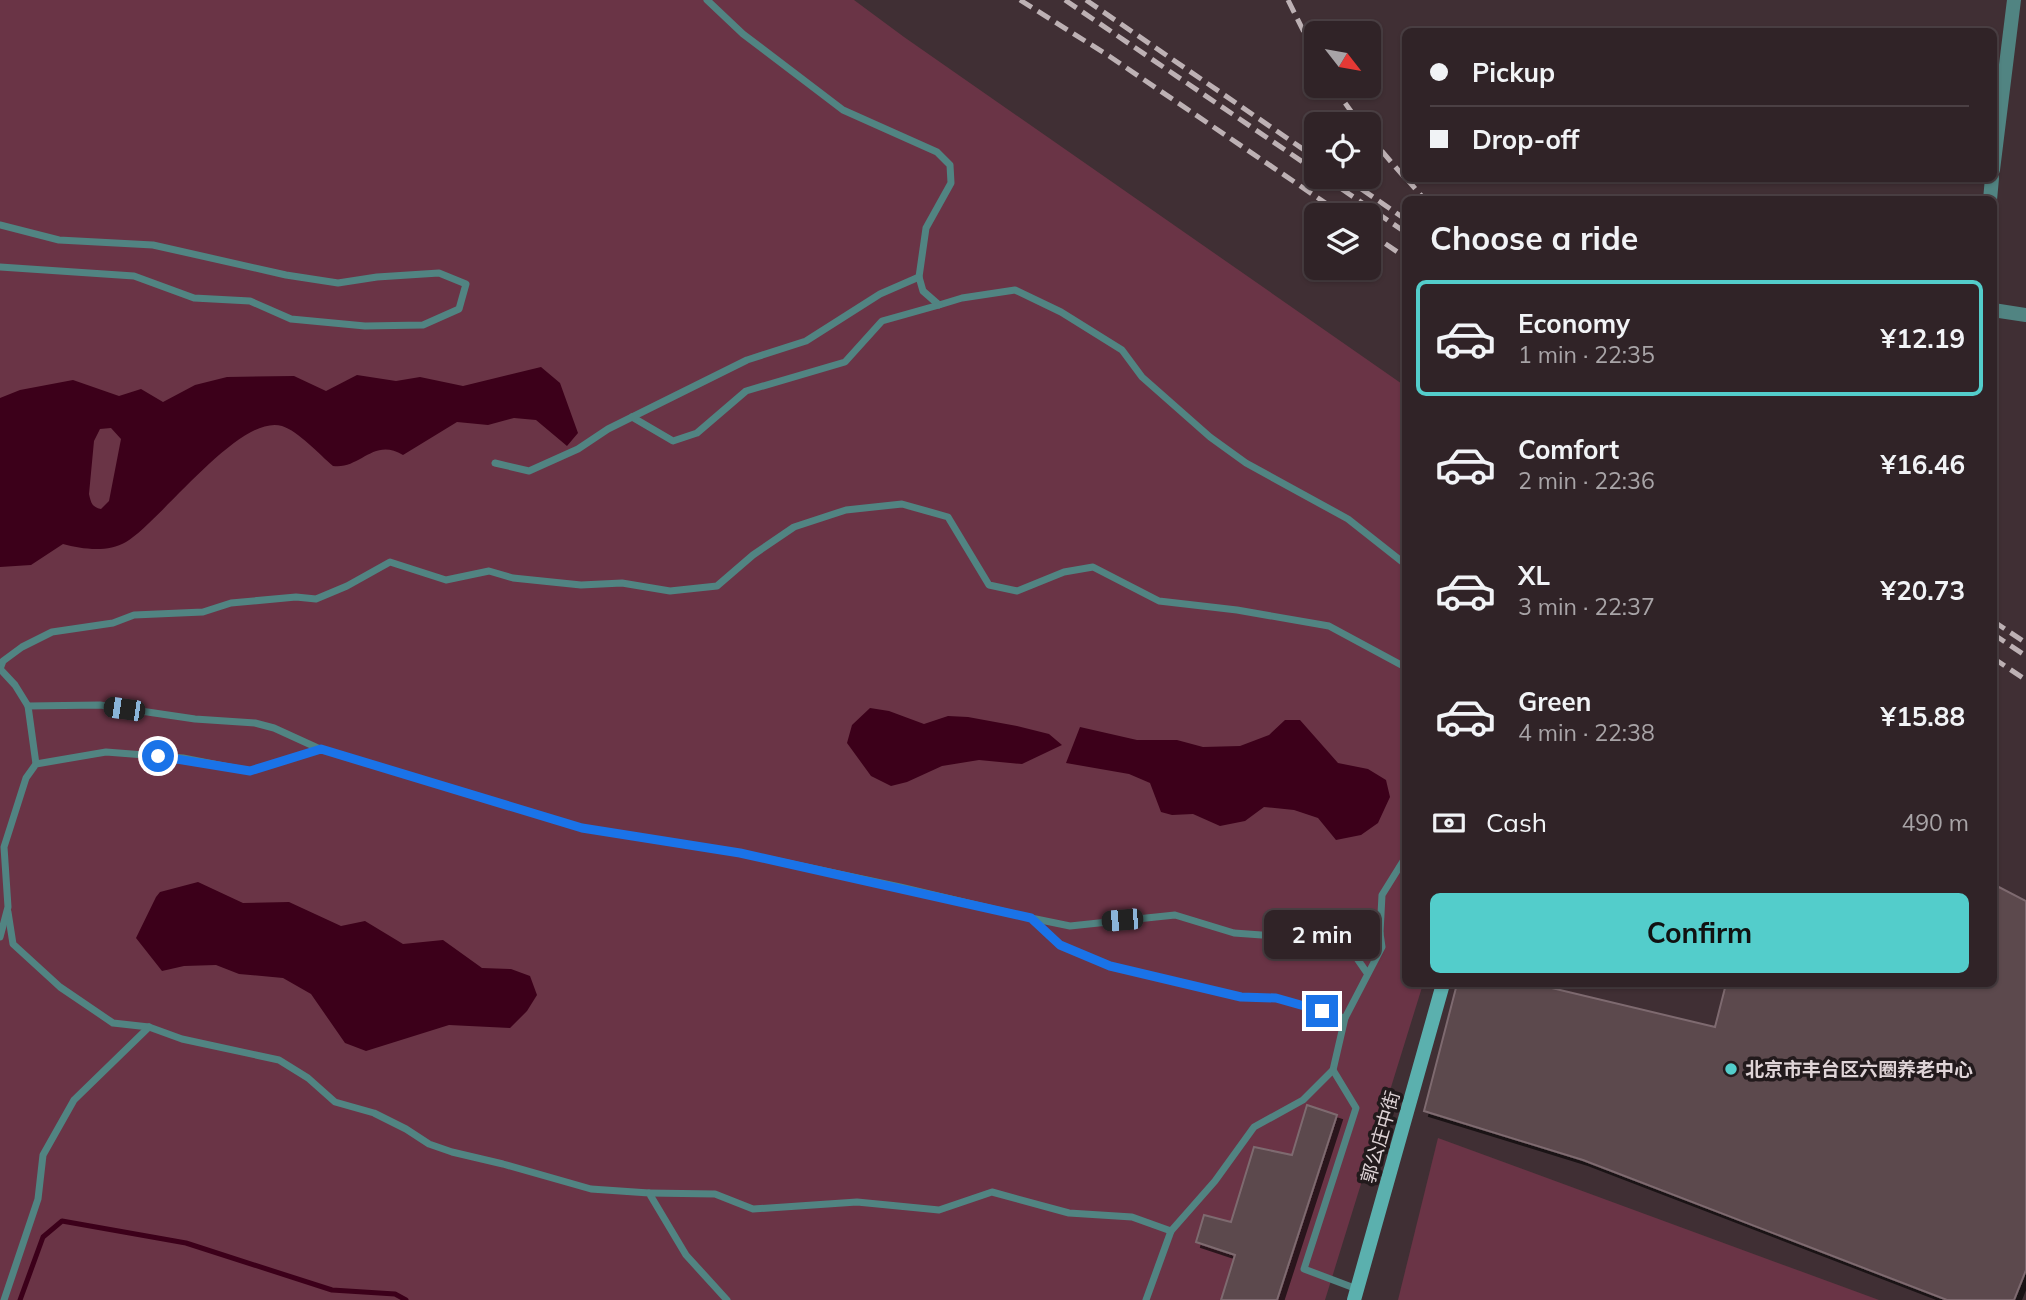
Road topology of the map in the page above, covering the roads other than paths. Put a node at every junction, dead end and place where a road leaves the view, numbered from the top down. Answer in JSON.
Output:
{"nodes":[{"id":1,"x":707,"y":0,"type":"edge"},
{"id":2,"x":2014,"y":0,"type":"edge"},
{"id":3,"x":1997,"y":138,"type":"edge"},
{"id":4,"x":0,"y":225,"type":"edge"},
{"id":5,"x":0,"y":267,"type":"edge"},
{"id":6,"x":919,"y":277,"type":"junction"},
{"id":7,"x":939,"y":305,"type":"junction"},
{"id":8,"x":1997,"y":311,"type":"edge"},
{"id":9,"x":2026,"y":315,"type":"edge"},
{"id":10,"x":632,"y":417,"type":"junction"},
{"id":11,"x":495,"y":463,"type":"dead end"},
{"id":12,"x":1402,"y":562,"type":"edge"},
{"id":13,"x":1402,"y":665,"type":"edge"},
{"id":14,"x":0,"y":669,"type":"edge"},
{"id":15,"x":28,"y":706,"type":"junction"},
{"id":16,"x":321,"y":749,"type":"junction"},
{"id":17,"x":36,"y":764,"type":"junction"},
{"id":18,"x":1402,"y":863,"type":"edge"},
{"id":19,"x":8,"y":908,"type":"junction"},
{"id":20,"x":1031,"y":918,"type":"junction"},
{"id":21,"x":1380,"y":933,"type":"junction"},
{"id":22,"x":0,"y":937,"type":"edge"},
{"id":23,"x":1345,"y":941,"type":"junction"},
{"id":24,"x":1367,"y":973,"type":"junction"},
{"id":25,"x":1442,"y":987,"type":"edge"},
{"id":26,"x":1345,"y":1018,"type":"junction"},
{"id":27,"x":149,"y":1027,"type":"junction"},
{"id":28,"x":1333,"y":1070,"type":"junction"},
{"id":29,"x":649,"y":1193,"type":"junction"},
{"id":30,"x":1171,"y":1231,"type":"junction"},
{"id":31,"x":1355,"y":1294,"type":"edge"},
{"id":32,"x":4,"y":1300,"type":"edge"},
{"id":33,"x":727,"y":1300,"type":"edge"},
{"id":34,"x":1146,"y":1300,"type":"edge"}],
"edges":[{"from":1,"to":6,"type":"lane"},
{"from":2,"to":3,"type":"street"},
{"from":4,"to":5,"type":"lane"},
{"from":6,"to":7,"type":"lane"},
{"from":6,"to":10,"type":"lane"},
{"from":7,"to":10,"type":"lane"},
{"from":7,"to":12,"type":"lane"},
{"from":8,"to":9,"type":"street"},
{"from":10,"to":11,"type":"lane"},
{"from":13,"to":14,"type":"lane"},
{"from":14,"to":15,"type":"lane"},
{"from":15,"to":16,"type":"lane"},
{"from":15,"to":17,"type":"lane"},
{"from":16,"to":17,"type":"lane"},
{"from":16,"to":20,"type":"lane"},
{"from":17,"to":19,"type":"lane"},
{"from":18,"to":21,"type":"lane"},
{"from":19,"to":22,"type":"lane"},
{"from":19,"to":27,"type":"lane"},
{"from":20,"to":23,"type":"lane"},
{"from":20,"to":26,"type":"lane"},
{"from":21,"to":23,"type":"lane"},
{"from":21,"to":24,"type":"lane"},
{"from":23,"to":24,"type":"lane"},
{"from":24,"to":26,"type":"lane"},
{"from":25,"to":31,"type":"street","name":"郭公庄中街"},
{"from":26,"to":28,"type":"lane"},
{"from":27,"to":29,"type":"lane"},
{"from":27,"to":32,"type":"lane"},
{"from":28,"to":30,"type":"lane"},
{"from":28,"to":31,"type":"lane"},
{"from":29,"to":30,"type":"lane"},
{"from":29,"to":33,"type":"lane"},
{"from":30,"to":34,"type":"lane"}]}
